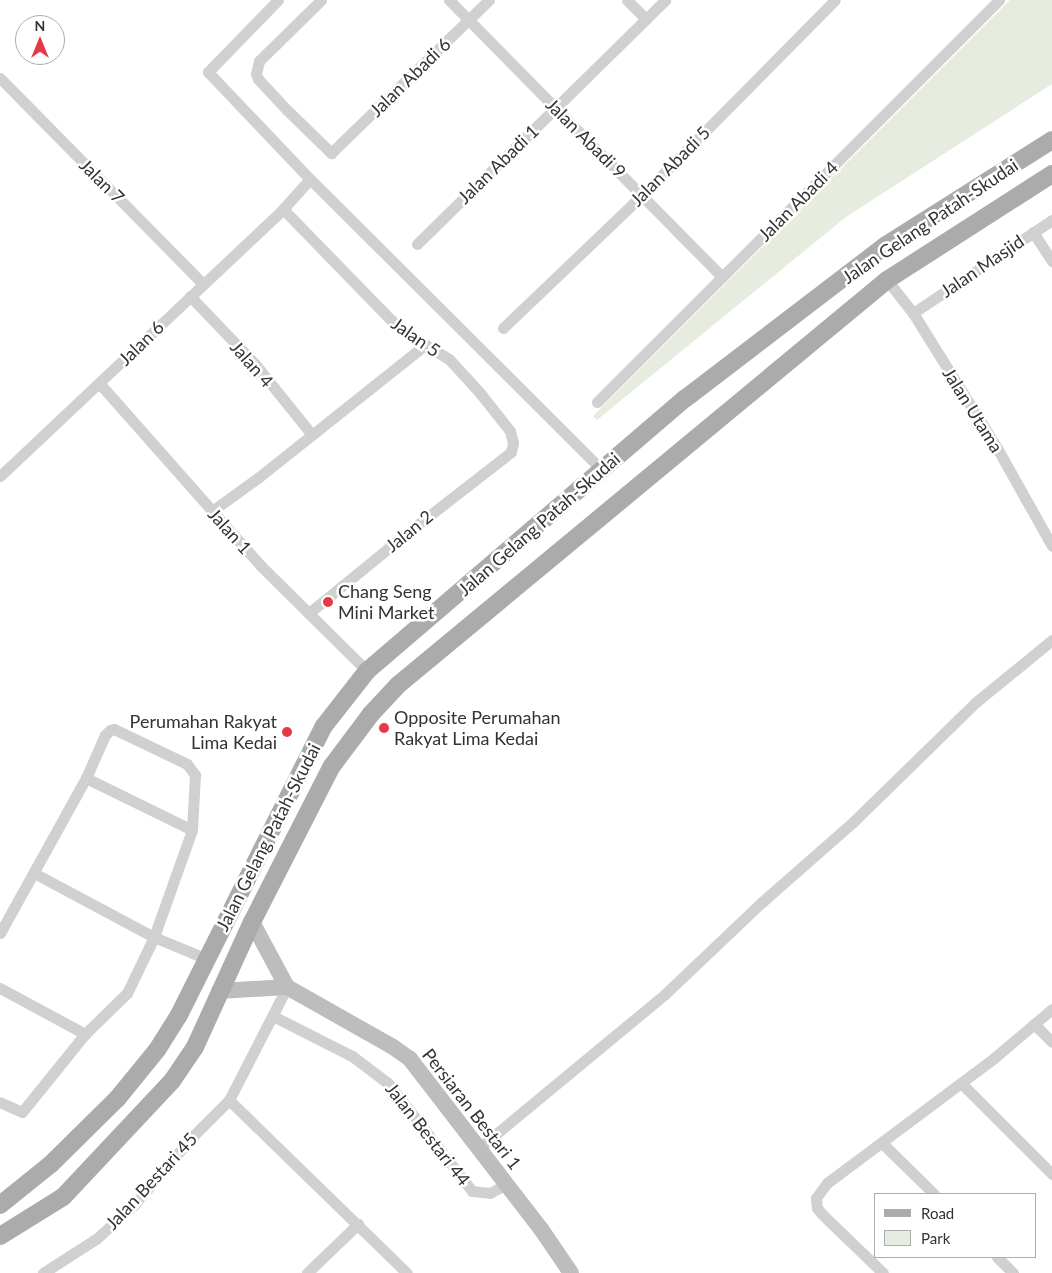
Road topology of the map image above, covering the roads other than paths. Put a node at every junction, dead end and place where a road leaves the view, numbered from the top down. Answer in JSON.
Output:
{"nodes":[{"id":1,"x":278,"y":0,"type":"edge"},
{"id":2,"x":321,"y":0,"type":"edge"},
{"id":3,"x":449,"y":0,"type":"edge"},
{"id":4,"x":489,"y":0,"type":"edge"},
{"id":5,"x":627,"y":0,"type":"edge"},
{"id":6,"x":665,"y":0,"type":"edge"},
{"id":7,"x":835,"y":0,"type":"edge"},
{"id":8,"x":999,"y":0,"type":"edge"},
{"id":9,"x":646,"y":19,"type":"junction"},
{"id":10,"x":468,"y":20,"type":"junction"},
{"id":11,"x":0,"y":78,"type":"edge"},
{"id":12,"x":556,"y":108,"type":"junction"},
{"id":13,"x":1052,"y":140,"type":"edge"},
{"id":14,"x":1052,"y":174,"type":"edge"},
{"id":15,"x":310,"y":179,"type":"junction"},
{"id":16,"x":642,"y":195,"type":"junction"},
{"id":17,"x":283,"y":209,"type":"junction"},
{"id":18,"x":1052,"y":220,"type":"edge"},
{"id":19,"x":1034,"y":232,"type":"junction"},
{"id":20,"x":416,"y":244,"type":"dead end"},
{"id":21,"x":1052,"y":261,"type":"edge"},
{"id":22,"x":722,"y":277,"type":"junction"},
{"id":23,"x":887,"y":280,"type":"junction"},
{"id":24,"x":203,"y":284,"type":"junction"},
{"id":25,"x":190,"y":296,"type":"junction"},
{"id":26,"x":913,"y":313,"type":"junction"},
{"id":27,"x":503,"y":328,"type":"dead end"},
{"id":28,"x":426,"y":344,"type":"junction"},
{"id":29,"x":100,"y":384,"type":"junction"},
{"id":30,"x":597,"y":402,"type":"dead end"},
{"id":31,"x":312,"y":435,"type":"junction"},
{"id":32,"x":511,"y":452,"type":"joint"},
{"id":33,"x":602,"y":470,"type":"junction"},
{"id":34,"x":0,"y":476,"type":"edge"},
{"id":35,"x":212,"y":511,"type":"junction"},
{"id":36,"x":1052,"y":546,"type":"edge"},
{"id":37,"x":310,"y":613,"type":"junction"},
{"id":38,"x":1052,"y":640,"type":"edge"},
{"id":39,"x":367,"y":671,"type":"junction"},
{"id":40,"x":86,"y":778,"type":"junction"},
{"id":41,"x":192,"y":830,"type":"junction"},
{"id":42,"x":34,"y":873,"type":"junction"},
{"id":43,"x":252,"y":922,"type":"junction"},
{"id":44,"x":0,"y":933,"type":"edge"},
{"id":45,"x":154,"y":937,"type":"junction"},
{"id":46,"x":207,"y":959,"type":"junction"},
{"id":47,"x":287,"y":987,"type":"junction"},
{"id":48,"x":0,"y":988,"type":"edge"},
{"id":49,"x":220,"y":991,"type":"junction"},
{"id":50,"x":1052,"y":1008,"type":"edge"},
{"id":51,"x":273,"y":1016,"type":"junction"},
{"id":52,"x":1034,"y":1024,"type":"junction"},
{"id":53,"x":85,"y":1034,"type":"junction"},
{"id":54,"x":1052,"y":1042,"type":"edge"},
{"id":55,"x":961,"y":1083,"type":"junction"},
{"id":56,"x":229,"y":1100,"type":"junction"},
{"id":57,"x":0,"y":1102,"type":"edge"},
{"id":58,"x":882,"y":1143,"type":"junction"},
{"id":59,"x":479,"y":1148,"type":"junction"},
{"id":60,"x":1052,"y":1174,"type":"edge"},
{"id":61,"x":506,"y":1184,"type":"junction"},
{"id":62,"x":933,"y":1193,"type":"edge"},
{"id":63,"x":8,"y":1196,"type":"edge"},
{"id":64,"x":0,"y":1205,"type":"edge"},
{"id":65,"x":358,"y":1224,"type":"junction"},
{"id":66,"x":0,"y":1236,"type":"edge"},
{"id":67,"x":998,"y":1258,"type":"edge"},
{"id":68,"x":43,"y":1273,"type":"edge"},
{"id":69,"x":307,"y":1273,"type":"edge"},
{"id":70,"x":407,"y":1273,"type":"edge"},
{"id":71,"x":571,"y":1273,"type":"edge"},
{"id":72,"x":883,"y":1273,"type":"edge"},
{"id":73,"x":1013,"y":1273,"type":"edge"}],
"edges":[{"from":1,"to":15,"type":"street"},
{"from":2,"to":10,"type":"street","name":"Jalan Abadi 6"},
{"from":3,"to":10,"type":"street","name":"Jalan Abadi 9"},
{"from":4,"to":10,"type":"street","name":"Jalan Abadi 6"},
{"from":5,"to":9,"type":"street"},
{"from":6,"to":9,"type":"street","name":"Jalan Abadi 1"},
{"from":7,"to":16,"type":"street","name":"Jalan Abadi 5"},
{"from":8,"to":22,"type":"street","name":"Jalan Abadi 4"},
{"from":9,"to":12,"type":"street","name":"Jalan Abadi 1"},
{"from":10,"to":12,"type":"street","name":"Jalan Abadi 9"},
{"from":11,"to":24,"type":"street","name":"Jalan 7"},
{"from":12,"to":16,"type":"street","name":"Jalan Abadi 9"},
{"from":12,"to":20,"type":"street","name":"Jalan Abadi 1"},
{"from":13,"to":33,"type":"main road","name":"Jalan Gelang Patah-Skudai"},
{"from":14,"to":23,"type":"main road","name":"Jalan Gelang Patah-Skudai"},
{"from":15,"to":17,"type":"street","name":"Jalan 6"},
{"from":15,"to":33,"type":"street"},
{"from":16,"to":22,"type":"street","name":"Jalan Abadi 9"},
{"from":16,"to":27,"type":"street","name":"Jalan Abadi 5"},
{"from":17,"to":24,"type":"street","name":"Jalan 6"},
{"from":17,"to":28,"type":"street","name":"Jalan 5"},
{"from":18,"to":19,"type":"street","name":"Jalan Masjid"},
{"from":19,"to":21,"type":"street"},
{"from":19,"to":26,"type":"street","name":"Jalan Masjid"},
{"from":22,"to":30,"type":"street","name":"Jalan Abadi 4"},
{"from":23,"to":26,"type":"street","name":"Jalan Utama"},
{"from":23,"to":43,"type":"main road","name":"Jalan Gelang Patah-Skudai"},
{"from":24,"to":25,"type":"street","name":"Jalan 6"},
{"from":25,"to":29,"type":"street","name":"Jalan 6"},
{"from":25,"to":31,"type":"street","name":"Jalan 4"},
{"from":26,"to":36,"type":"street","name":"Jalan Utama"},
{"from":28,"to":31,"type":"street"},
{"from":28,"to":32,"type":"street","name":"Jalan 5"},
{"from":29,"to":34,"type":"street","name":"Jalan 6"},
{"from":29,"to":35,"type":"street","name":"Jalan 1"},
{"from":31,"to":35,"type":"street"},
{"from":32,"to":37,"type":"street","name":"Jalan 2"},
{"from":33,"to":39,"type":"main road","name":"Jalan Gelang Patah-Skudai"},
{"from":35,"to":37,"type":"street","name":"Jalan 1"},
{"from":37,"to":39,"type":"street","name":"Jalan 1"},
{"from":38,"to":59,"type":"street"},
{"from":39,"to":46,"type":"main road","name":"Jalan Gelang Patah-Skudai"},
{"from":40,"to":41,"type":"street"},
{"from":40,"to":41,"type":"street"},
{"from":40,"to":42,"type":"street"},
{"from":41,"to":45,"type":"street"},
{"from":42,"to":44,"type":"street"},
{"from":42,"to":45,"type":"street"},
{"from":43,"to":47,"type":"street"},
{"from":43,"to":49,"type":"main road","name":"Jalan Gelang Patah-Skudai"},
{"from":45,"to":46,"type":"street"},
{"from":45,"to":53,"type":"street"},
{"from":46,"to":63,"type":"main road","name":"Jalan Gelang Patah-Skudai"},
{"from":47,"to":49,"type":"street"},
{"from":47,"to":51,"type":"street","name":"Jalan Bestari 45"},
{"from":47,"to":59,"type":"street","name":"Persiaran Bestari 1"},
{"from":48,"to":53,"type":"street"},
{"from":49,"to":66,"type":"main road","name":"Jalan Gelang Patah-Skudai"},
{"from":50,"to":52,"type":"street"},
{"from":51,"to":56,"type":"street","name":"Jalan Bestari 45"},
{"from":51,"to":61,"type":"street","name":"Jalan Bestari 44"},
{"from":52,"to":54,"type":"street"},
{"from":52,"to":55,"type":"street"},
{"from":53,"to":57,"type":"street"},
{"from":55,"to":58,"type":"street"},
{"from":55,"to":60,"type":"street"},
{"from":56,"to":65,"type":"street"},
{"from":56,"to":68,"type":"street","name":"Jalan Bestari 45"},
{"from":58,"to":62,"type":"street"},
{"from":58,"to":72,"type":"street"},
{"from":59,"to":61,"type":"street","name":"Persiaran Bestari 1"},
{"from":61,"to":71,"type":"street","name":"Persiaran Bestari 1"},
{"from":63,"to":64,"type":"main road","name":"Jalan Gelang Patah-Skudai"},
{"from":65,"to":69,"type":"street"},
{"from":65,"to":70,"type":"street"},
{"from":67,"to":73,"type":"street"}]}
